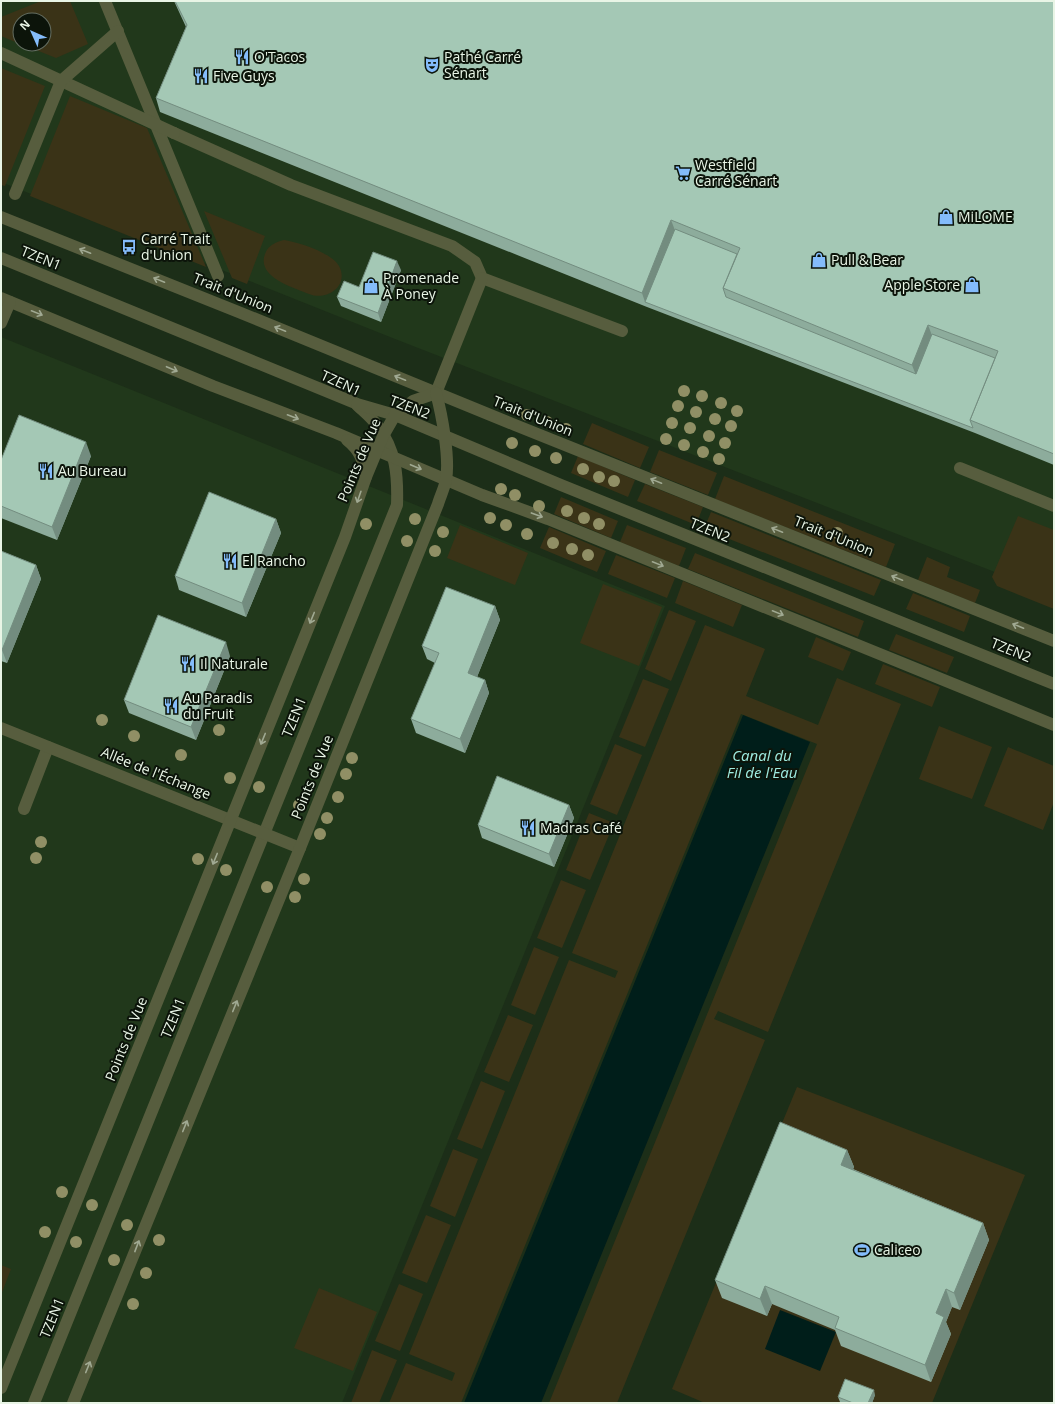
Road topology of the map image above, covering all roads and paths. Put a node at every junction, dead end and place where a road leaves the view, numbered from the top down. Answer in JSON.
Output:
{"nodes":[{"id":1,"x":105,"y":1,"type":"edge"},
{"id":2,"x":118,"y":31,"type":"junction"},
{"id":3,"x":1,"y":53,"type":"edge"},
{"id":4,"x":61,"y":81,"type":"junction"},
{"id":5,"x":158,"y":126,"type":"junction"},
{"id":6,"x":15,"y":194,"type":"dead end"},
{"id":7,"x":1,"y":217,"type":"edge"},
{"id":8,"x":1,"y":258,"type":"edge"},
{"id":9,"x":218,"y":276,"type":"dead end"},
{"id":10,"x":482,"y":278,"type":"junction"},
{"id":11,"x":6,"y":300,"type":"edge"},
{"id":12,"x":1,"y":323,"type":"edge"},
{"id":13,"x":622,"y":331,"type":"dead end"},
{"id":14,"x":436,"y":393,"type":"junction"},
{"id":15,"x":355,"y":403,"type":"junction"},
{"id":16,"x":394,"y":415,"type":"junction"},
{"id":17,"x":342,"y":436,"type":"junction"},
{"id":18,"x":383,"y":436,"type":"junction"},
{"id":19,"x":444,"y":437,"type":"junction"},
{"id":20,"x":377,"y":450,"type":"junction"},
{"id":21,"x":393,"y":457,"type":"junction"},
{"id":22,"x":960,"y":468,"type":"dead end"},
{"id":23,"x":366,"y":477,"type":"junction"},
{"id":24,"x":446,"y":480,"type":"junction"},
{"id":25,"x":1054,"y":506,"type":"edge"},
{"id":26,"x":1054,"y":641,"type":"edge"},
{"id":27,"x":1054,"y":684,"type":"edge"},
{"id":28,"x":1054,"y":725,"type":"edge"},
{"id":29,"x":1,"y":728,"type":"edge"},
{"id":30,"x":48,"y":747,"type":"junction"},
{"id":31,"x":24,"y":808,"type":"dead end"},
{"id":32,"x":231,"y":820,"type":"junction"},
{"id":33,"x":264,"y":833,"type":"junction"},
{"id":34,"x":300,"y":848,"type":"junction"},
{"id":35,"x":1,"y":1388,"type":"edge"},
{"id":36,"x":34,"y":1403,"type":"edge"},
{"id":37,"x":73,"y":1403,"type":"edge"}],
"edges":[{"from":1,"to":2,"type":"street"},
{"from":2,"to":4,"type":"street"},
{"from":2,"to":5,"type":"street"},
{"from":3,"to":4,"type":"street"},
{"from":4,"to":5,"type":"street"},
{"from":4,"to":6,"type":"street"},
{"from":5,"to":9,"type":"street"},
{"from":5,"to":10,"type":"street"},
{"from":14,"to":7,"type":"street","name":"Trait d'Union","one_way":true},
{"from":8,"to":15,"type":"street","name":"TZEN1"},
{"from":10,"to":13,"type":"street"},
{"from":10,"to":14,"type":"street"},
{"from":11,"to":12,"type":"street"},
{"from":11,"to":17,"type":"street","one_way":true},
{"from":14,"to":16,"type":"street","name":"Points de Vue"},
{"from":14,"to":19,"type":"street","name":"Points de Vue"},
{"from":26,"to":14,"type":"street","name":"Trait d'Union","one_way":true},
{"from":15,"to":16,"type":"street","name":"TZEN2"},
{"from":15,"to":18,"type":"street","name":"TZEN1"},
{"from":16,"to":18,"type":"street","name":"Points de Vue"},
{"from":16,"to":19,"type":"street","name":"TZEN2"},
{"from":17,"to":20,"type":"street"},
{"from":17,"to":23,"type":"street"},
{"from":18,"to":20,"type":"street","name":"Points de Vue"},
{"from":18,"to":21,"type":"street","name":"TZEN1"},
{"from":19,"to":24,"type":"street","name":"Points de Vue"},
{"from":19,"to":27,"type":"street","name":"TZEN2"},
{"from":20,"to":21,"type":"street"},
{"from":20,"to":23,"type":"street","name":"Points de Vue"},
{"from":21,"to":24,"type":"street","one_way":true},
{"from":21,"to":33,"type":"street","name":"TZEN1"},
{"from":22,"to":25,"type":"street"},
{"from":23,"to":32,"type":"street","name":"Points de Vue","one_way":true},
{"from":24,"to":28,"type":"street","one_way":true},
{"from":24,"to":34,"type":"street","name":"Points de Vue"},
{"from":29,"to":30,"type":"street","name":"Allée de l'Échange"},
{"from":30,"to":31,"type":"street"},
{"from":30,"to":32,"type":"street","name":"Allée de l'Échange"},
{"from":32,"to":33,"type":"street","name":"Allée de l'Échange"},
{"from":32,"to":35,"type":"street","name":"Points de Vue","one_way":true},
{"from":33,"to":34,"type":"street","name":"Allée de l'Échange"},
{"from":33,"to":36,"type":"street","name":"TZEN1"},
{"from":37,"to":34,"type":"street","name":"Points de Vue","one_way":true}]}
